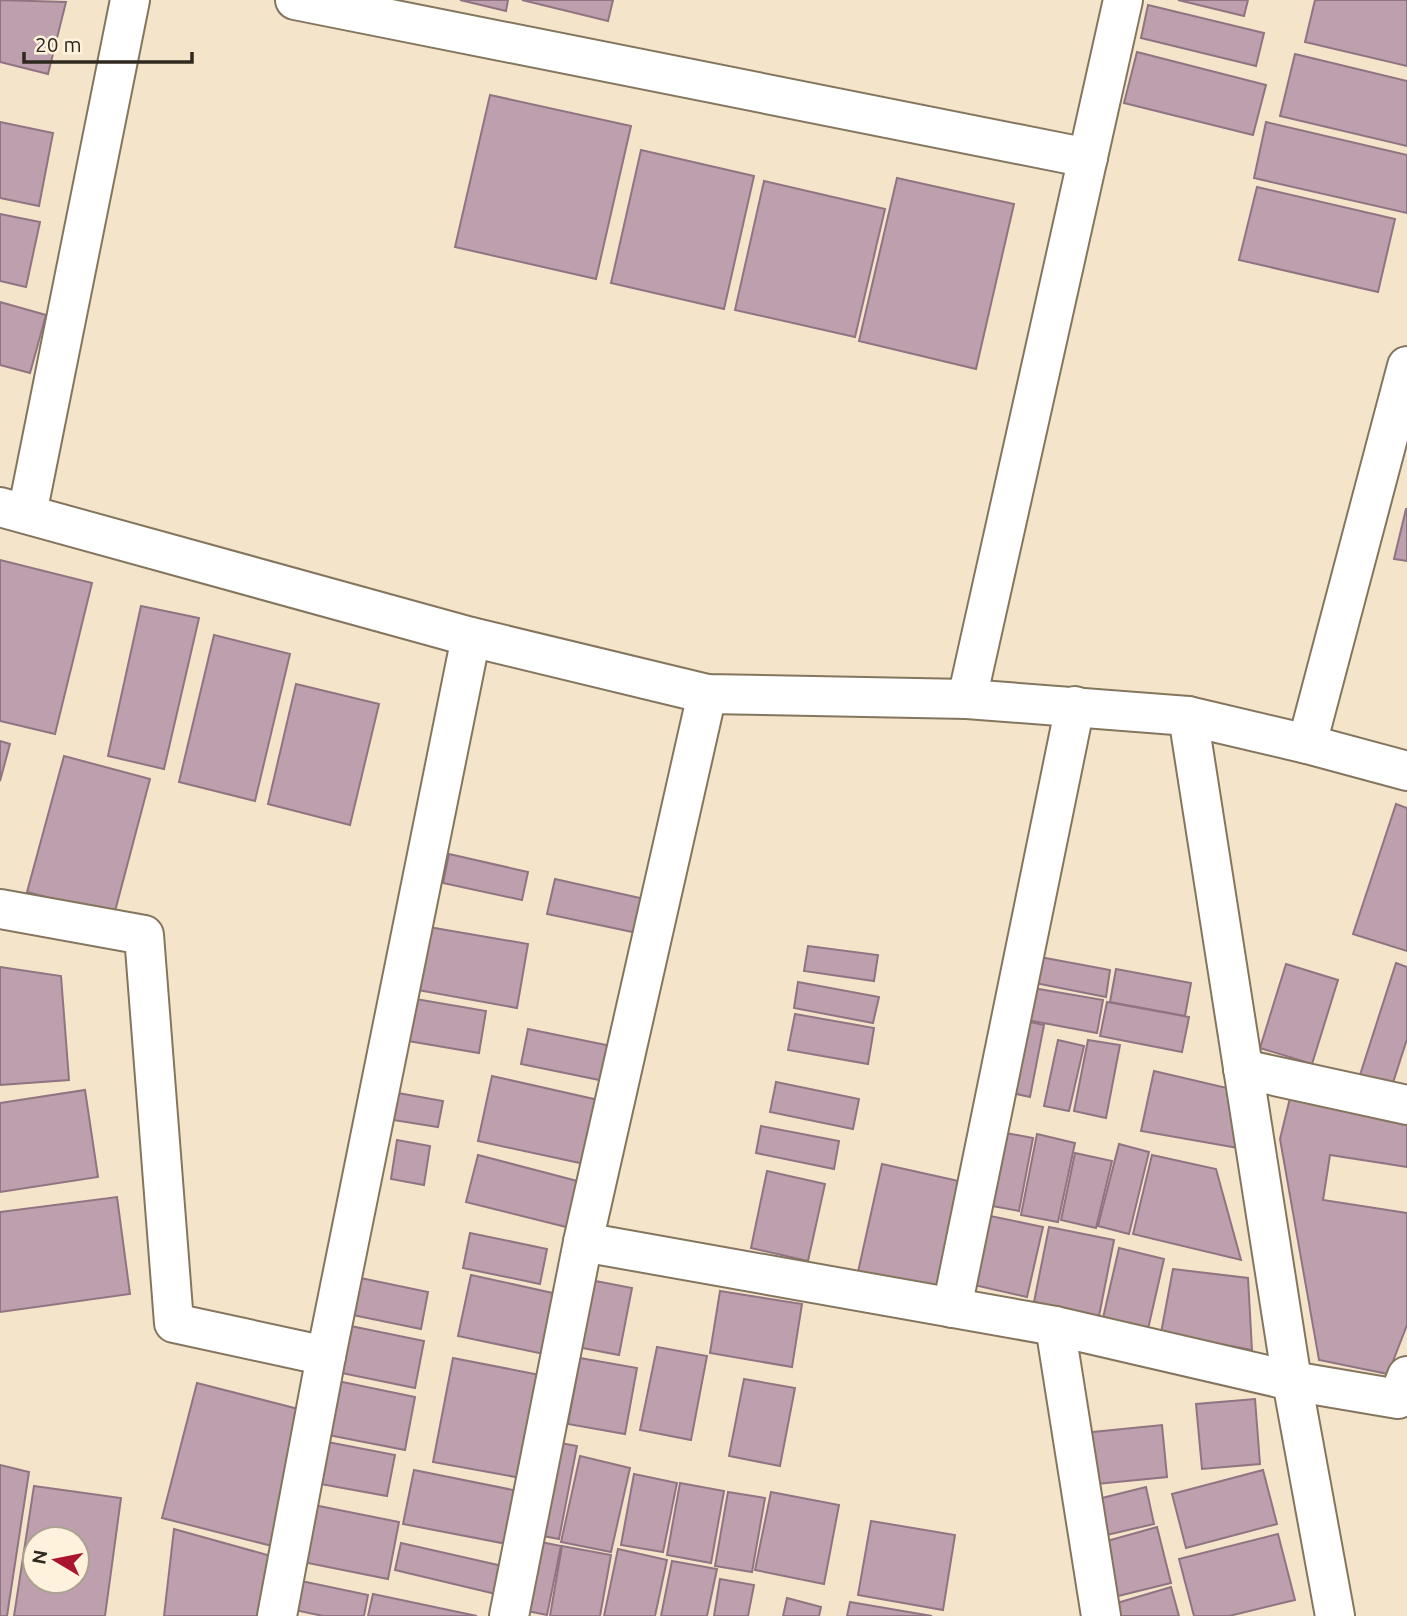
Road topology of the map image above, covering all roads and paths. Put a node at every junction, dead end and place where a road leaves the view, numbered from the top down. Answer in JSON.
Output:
{"nodes":[{"id":1,"x":130,"y":0,"type":"edge"},
{"id":2,"x":295,"y":0,"type":"edge"},
{"id":3,"x":1123,"y":0,"type":"edge"},
{"id":4,"x":1088,"y":158,"type":"junction"},
{"id":5,"x":1407,"y":369,"type":"edge"},
{"id":6,"x":14,"y":511,"type":"edge"},
{"id":7,"x":471,"y":637,"type":"junction"},
{"id":8,"x":707,"y":694,"type":"junction"},
{"id":9,"x":967,"y":699,"type":"junction"},
{"id":10,"x":1075,"y":706,"type":"junction"},
{"id":11,"x":1188,"y":716,"type":"junction"},
{"id":12,"x":1307,"y":744,"type":"junction"},
{"id":13,"x":1407,"y":771,"type":"edge"},
{"id":14,"x":0,"y":909,"type":"edge"},
{"id":15,"x":1243,"y":1069,"type":"junction"},
{"id":16,"x":1407,"y":1105,"type":"edge"},
{"id":17,"x":583,"y":1242,"type":"junction"},
{"id":18,"x":952,"y":1308,"type":"junction"},
{"id":19,"x":1055,"y":1326,"type":"junction"},
{"id":20,"x":326,"y":1356,"type":"junction"},
{"id":21,"x":1407,"y":1376,"type":"edge"},
{"id":22,"x":1292,"y":1381,"type":"junction"},
{"id":23,"x":277,"y":1616,"type":"edge"},
{"id":24,"x":509,"y":1616,"type":"edge"},
{"id":25,"x":1101,"y":1616,"type":"edge"},
{"id":26,"x":1335,"y":1616,"type":"edge"}],
"edges":[{"from":1,"to":6,"type":"street"},
{"from":2,"to":4,"type":"street"},
{"from":3,"to":4,"type":"street"},
{"from":4,"to":9,"type":"street"},
{"from":5,"to":12,"type":"street"},
{"from":6,"to":7,"type":"street"},
{"from":7,"to":8,"type":"street"},
{"from":7,"to":20,"type":"street"},
{"from":8,"to":9,"type":"street"},
{"from":8,"to":17,"type":"street"},
{"from":9,"to":10,"type":"street"},
{"from":10,"to":11,"type":"street"},
{"from":10,"to":18,"type":"street"},
{"from":11,"to":12,"type":"street"},
{"from":11,"to":15,"type":"street"},
{"from":12,"to":13,"type":"street"},
{"from":14,"to":20,"type":"street"},
{"from":15,"to":16,"type":"street"},
{"from":15,"to":22,"type":"street"},
{"from":17,"to":18,"type":"street"},
{"from":17,"to":24,"type":"street"},
{"from":18,"to":19,"type":"street"},
{"from":19,"to":22,"type":"street"},
{"from":19,"to":25,"type":"street"},
{"from":20,"to":23,"type":"street"},
{"from":21,"to":22,"type":"street"},
{"from":22,"to":26,"type":"street"}]}
